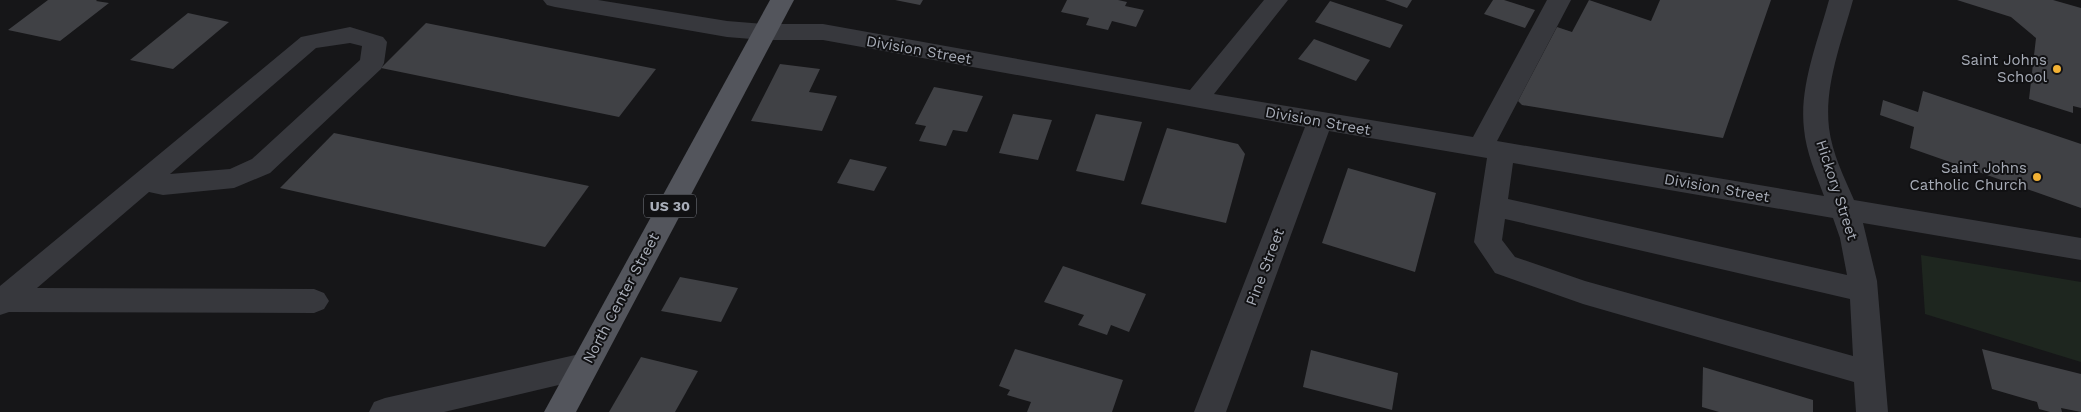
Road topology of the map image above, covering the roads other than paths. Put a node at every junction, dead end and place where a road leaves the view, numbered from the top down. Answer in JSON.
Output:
{"nodes":[{"id":1,"x":555,"y":0,"type":"edge"},
{"id":2,"x":782,"y":0,"type":"edge"},
{"id":3,"x":1276,"y":0,"type":"edge"},
{"id":4,"x":1559,"y":0,"type":"edge"},
{"id":5,"x":1841,"y":0,"type":"edge"},
{"id":6,"x":764,"y":32,"type":"junction"},
{"id":7,"x":1196,"y":100,"type":"junction"},
{"id":8,"x":1320,"y":121,"type":"junction"},
{"id":9,"x":1490,"y":150,"type":"junction"},
{"id":10,"x":144,"y":181,"type":"junction"},
{"id":11,"x":1493,"y":206,"type":"junction"},
{"id":12,"x":1845,"y":210,"type":"junction"},
{"id":13,"x":2081,"y":249,"type":"edge"},
{"id":14,"x":1863,"y":290,"type":"junction"},
{"id":15,"x":314,"y":301,"type":"dead end"},
{"id":16,"x":2,"y":302,"type":"edge"},
{"id":17,"x":584,"y":366,"type":"junction"},
{"id":18,"x":1868,"y":373,"type":"junction"},
{"id":19,"x":385,"y":412,"type":"edge"},
{"id":20,"x":560,"y":412,"type":"edge"},
{"id":21,"x":1210,"y":412,"type":"edge"},
{"id":22,"x":1872,"y":412,"type":"edge"}],
"edges":[{"from":1,"to":6,"type":"street","name":"Division Street"},
{"from":2,"to":6,"type":"main road","name":"North Center Street","number":"US 30"},
{"from":3,"to":7,"type":"street"},
{"from":4,"to":9,"type":"street"},
{"from":5,"to":12,"type":"street","name":"Hickory Street"},
{"from":6,"to":7,"type":"street","name":"Division Street"},
{"from":6,"to":17,"type":"main road","name":"North Center Street","number":"US 30"},
{"from":7,"to":8,"type":"street","name":"Division Street"},
{"from":8,"to":9,"type":"street","name":"Division Street"},
{"from":8,"to":21,"type":"street","name":"Pine Street"},
{"from":9,"to":11,"type":"street"},
{"from":9,"to":12,"type":"street","name":"Division Street"},
{"from":10,"to":10,"type":"street"},
{"from":10,"to":16,"type":"street"},
{"from":11,"to":14,"type":"street"},
{"from":11,"to":18,"type":"street"},
{"from":12,"to":13,"type":"street","name":"Division Street"},
{"from":12,"to":14,"type":"street","name":"Hickory Street"},
{"from":14,"to":18,"type":"street","name":"Hickory Street"},
{"from":15,"to":16,"type":"street"},
{"from":17,"to":19,"type":"street"},
{"from":17,"to":20,"type":"main road","name":"North Center Street","number":"US 30"},
{"from":18,"to":22,"type":"street","name":"Hickory Street"}]}
